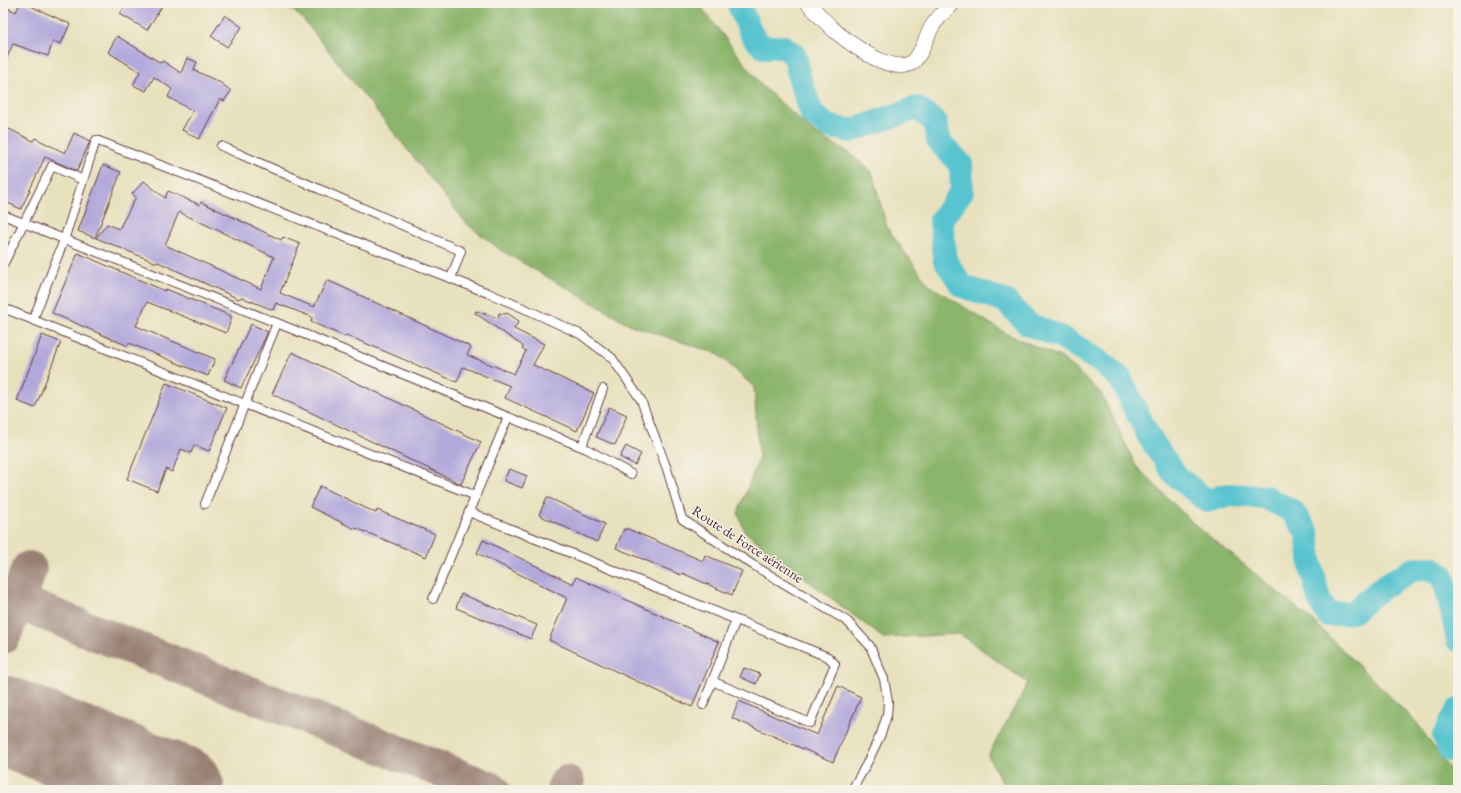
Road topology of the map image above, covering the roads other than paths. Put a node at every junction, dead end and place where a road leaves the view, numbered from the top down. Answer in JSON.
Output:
{"nodes":[{"id":1,"x":808,"y":3,"type":"edge"},
{"id":2,"x":953,"y":3,"type":"edge"},
{"id":3,"x":221,"y":146,"type":"dead end"},
{"id":4,"x":83,"y":180,"type":"junction"},
{"id":5,"x":3,"y":215,"type":"edge"},
{"id":6,"x":24,"y":224,"type":"junction"},
{"id":7,"x":64,"y":240,"type":"junction"},
{"id":8,"x":3,"y":265,"type":"edge"},
{"id":9,"x":451,"y":278,"type":"junction"},
{"id":10,"x":3,"y":308,"type":"edge"},
{"id":11,"x":33,"y":320,"type":"junction"},
{"id":12,"x":277,"y":323,"type":"junction"},
{"id":13,"x":603,"y":388,"type":"dead end"},
{"id":14,"x":245,"y":404,"type":"junction"},
{"id":15,"x":508,"y":417,"type":"junction"},
{"id":16,"x":582,"y":446,"type":"junction"},
{"id":17,"x":631,"y":474,"type":"dead end"},
{"id":18,"x":476,"y":496,"type":"junction"},
{"id":19,"x":205,"y":504,"type":"dead end"},
{"id":20,"x":469,"y":512,"type":"junction"},
{"id":21,"x":433,"y":599,"type":"dead end"},
{"id":22,"x":736,"y":620,"type":"junction"},
{"id":23,"x":712,"y":681,"type":"junction"},
{"id":24,"x":703,"y":705,"type":"dead end"},
{"id":25,"x":852,"y":790,"type":"edge"}],
"edges":[{"from":1,"to":2,"type":"street"},
{"from":3,"to":9,"type":"lane"},
{"from":4,"to":6,"type":"lane"},
{"from":4,"to":7,"type":"lane"},
{"from":4,"to":9,"type":"lane","name":"Route de Force aérienne"},
{"from":5,"to":6,"type":"lane"},
{"from":6,"to":7,"type":"lane"},
{"from":6,"to":8,"type":"lane"},
{"from":7,"to":11,"type":"lane"},
{"from":7,"to":12,"type":"lane"},
{"from":9,"to":25,"type":"lane","name":"Route de Force aérienne"},
{"from":10,"to":11,"type":"lane"},
{"from":11,"to":14,"type":"lane"},
{"from":12,"to":14,"type":"lane"},
{"from":12,"to":15,"type":"lane"},
{"from":13,"to":16,"type":"lane"},
{"from":14,"to":18,"type":"lane"},
{"from":14,"to":19,"type":"lane"},
{"from":15,"to":16,"type":"lane"},
{"from":15,"to":18,"type":"lane"},
{"from":16,"to":17,"type":"lane"},
{"from":18,"to":20,"type":"lane"},
{"from":20,"to":21,"type":"lane"},
{"from":20,"to":22,"type":"lane"},
{"from":22,"to":23,"type":"lane"},
{"from":22,"to":23,"type":"lane"},
{"from":23,"to":24,"type":"lane"}]}
